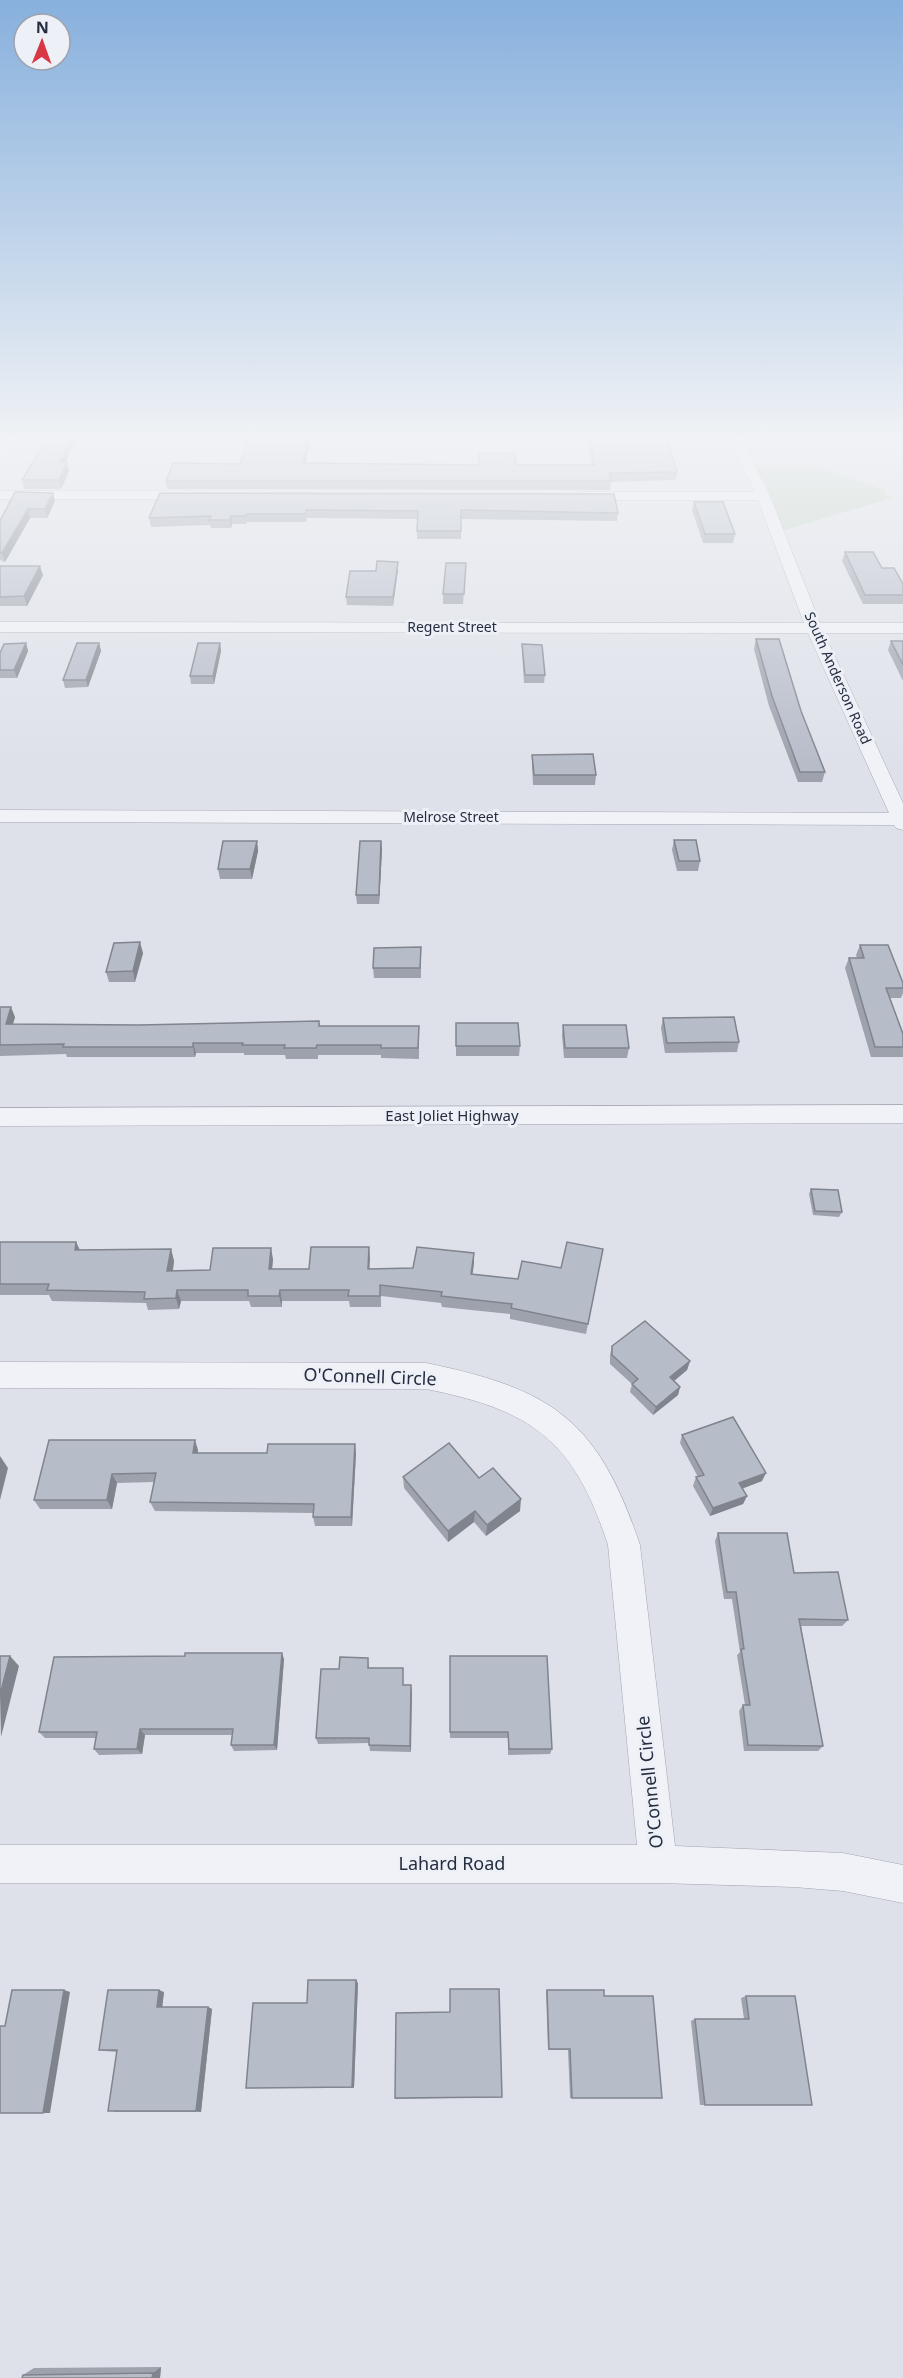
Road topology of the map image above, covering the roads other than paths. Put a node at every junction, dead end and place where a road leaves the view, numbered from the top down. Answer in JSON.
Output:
{"nodes":[{"id":1,"x":782,"y":544,"type":"edge"},
{"id":2,"x":0,"y":627,"type":"edge"},
{"id":3,"x":814,"y":628,"type":"junction"},
{"id":4,"x":903,"y":628,"type":"edge"},
{"id":5,"x":0,"y":816,"type":"edge"},
{"id":6,"x":902,"y":820,"type":"edge"},
{"id":7,"x":903,"y":1114,"type":"edge"},
{"id":8,"x":0,"y":1117,"type":"edge"},
{"id":9,"x":0,"y":1375,"type":"edge"},
{"id":10,"x":0,"y":1864,"type":"edge"},
{"id":11,"x":658,"y":1864,"type":"junction"},
{"id":12,"x":903,"y":1884,"type":"edge"}],
"edges":[{"from":1,"to":3,"type":"street","name":"South Anderson Road"},
{"from":2,"to":3,"type":"street","name":"Regent Street"},
{"from":3,"to":4,"type":"street","name":"Regent Street"},
{"from":3,"to":6,"type":"street","name":"South Anderson Road"},
{"from":5,"to":6,"type":"street","name":"Melrose Street"},
{"from":7,"to":8,"type":"street","name":"East Joliet Highway"},
{"from":9,"to":11,"type":"street","name":"O'Connell Circle"},
{"from":10,"to":11,"type":"street","name":"Lahard Road"},
{"from":11,"to":12,"type":"street","name":"Lahard Road"}]}
